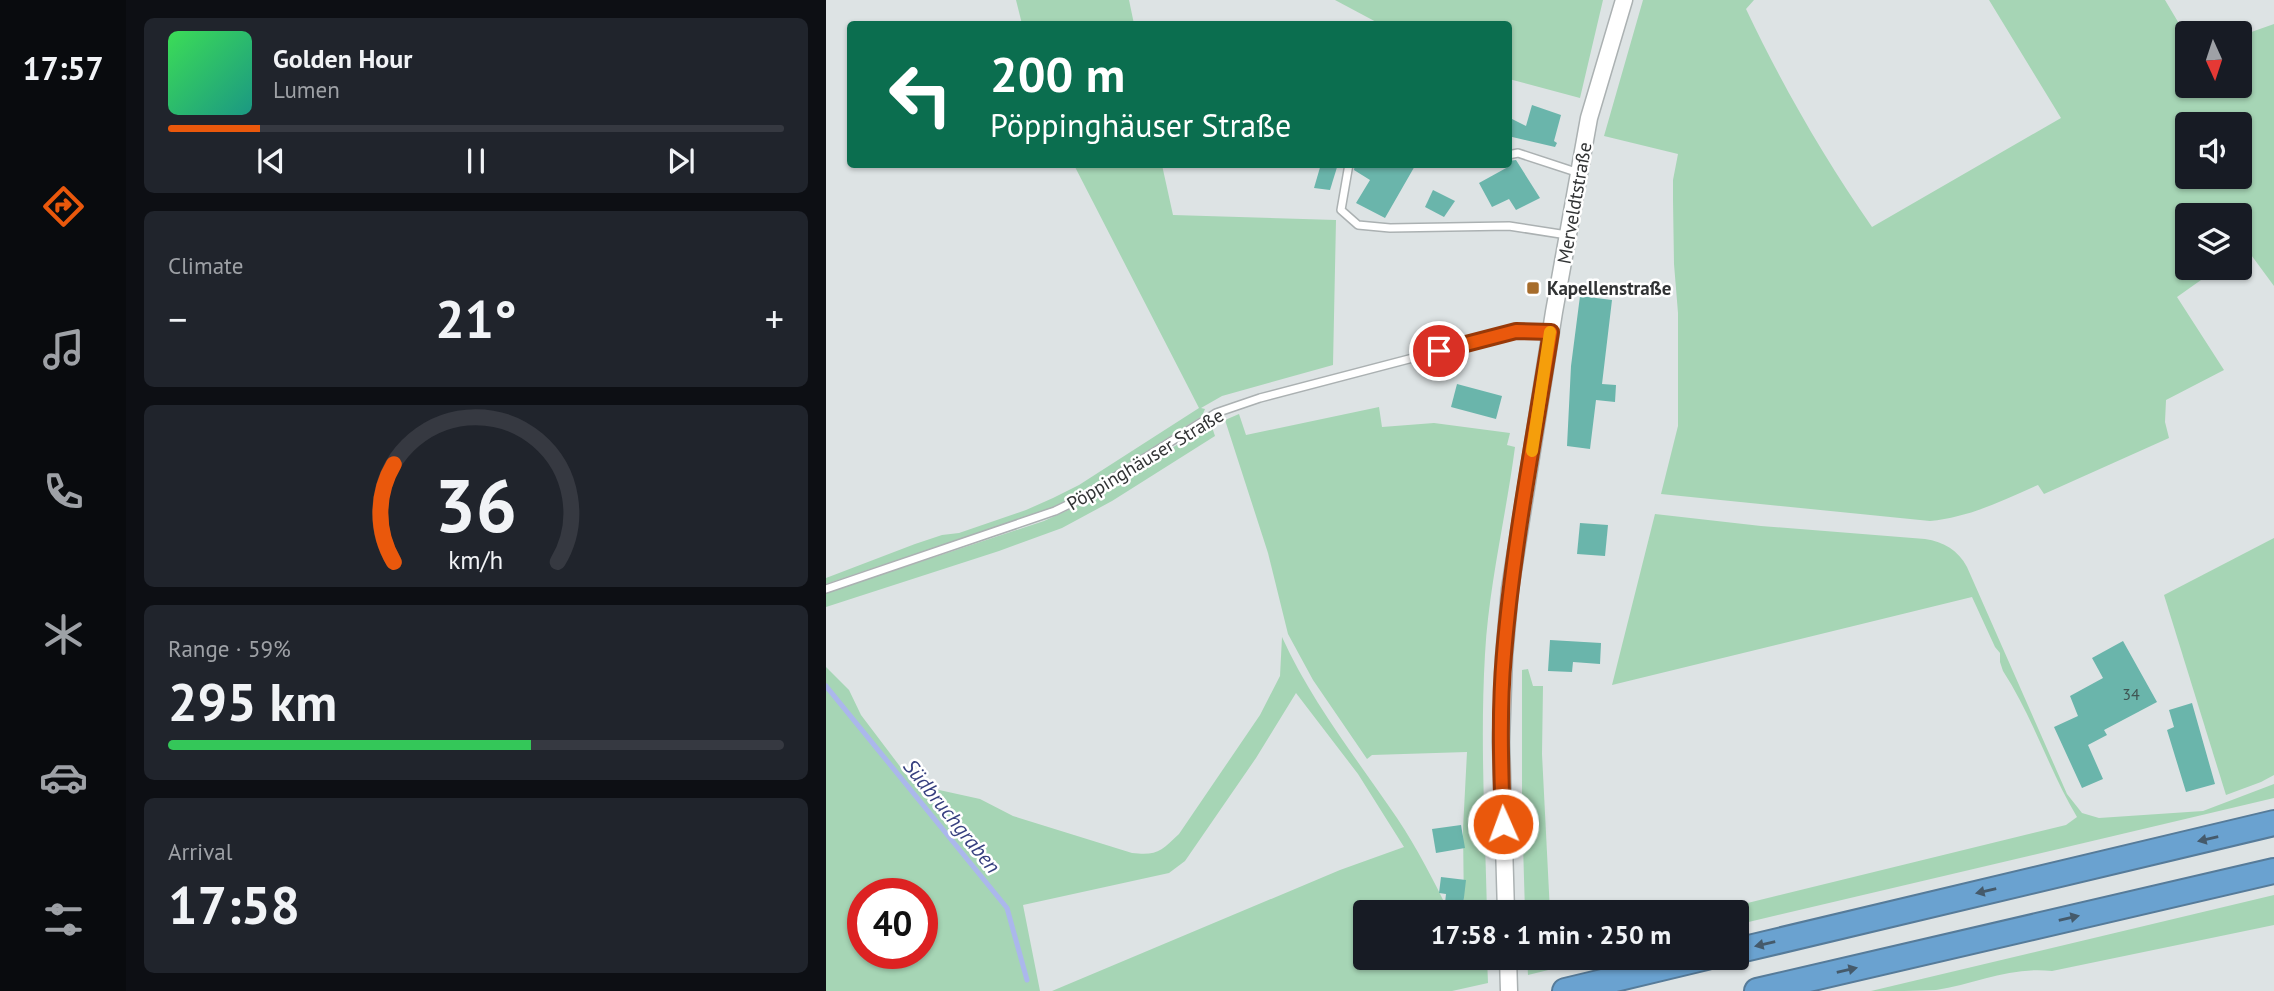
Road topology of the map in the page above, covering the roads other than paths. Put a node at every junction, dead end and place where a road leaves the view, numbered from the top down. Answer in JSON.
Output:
{"nodes":[{"id":1,"x":1624,"y":0,"type":"edge"},
{"id":2,"x":1512,"y":154,"type":"edge"},
{"id":3,"x":1348,"y":168,"type":"edge"},
{"id":4,"x":1579,"y":174,"type":"junction"},
{"id":5,"x":1568,"y":235,"type":"junction"},
{"id":6,"x":1551,"y":332,"type":"junction"},
{"id":7,"x":826,"y":589,"type":"edge"},
{"id":8,"x":2274,"y":824,"type":"edge"},
{"id":9,"x":2274,"y":871,"type":"edge"},
{"id":10,"x":1506,"y":900,"type":"edge"},
{"id":11,"x":1749,"y":948,"type":"edge"},
{"id":12,"x":1508,"y":970,"type":"edge"},
{"id":13,"x":1652,"y":970,"type":"edge"},
{"id":14,"x":1509,"y":991,"type":"edge"},
{"id":15,"x":1564,"y":991,"type":"edge"},
{"id":16,"x":1757,"y":991,"type":"edge"}],
"edges":[{"from":1,"to":4,"type":"street","name":"Merveldtstraße"},
{"from":2,"to":4,"type":"lane"},
{"from":3,"to":5,"type":"lane"},
{"from":4,"to":5,"type":"street","name":"Merveldtstraße"},
{"from":5,"to":6,"type":"street","name":"Merveldtstraße"},
{"from":6,"to":7,"type":"lane","name":"Pöppinghäuser Straße"},
{"from":6,"to":10,"type":"street","name":"Merveldtstraße"},
{"from":8,"to":11,"type":"highway","one_way":true},
{"from":16,"to":9,"type":"highway","one_way":true},
{"from":12,"to":14,"type":"street"},
{"from":13,"to":15,"type":"highway"}]}
